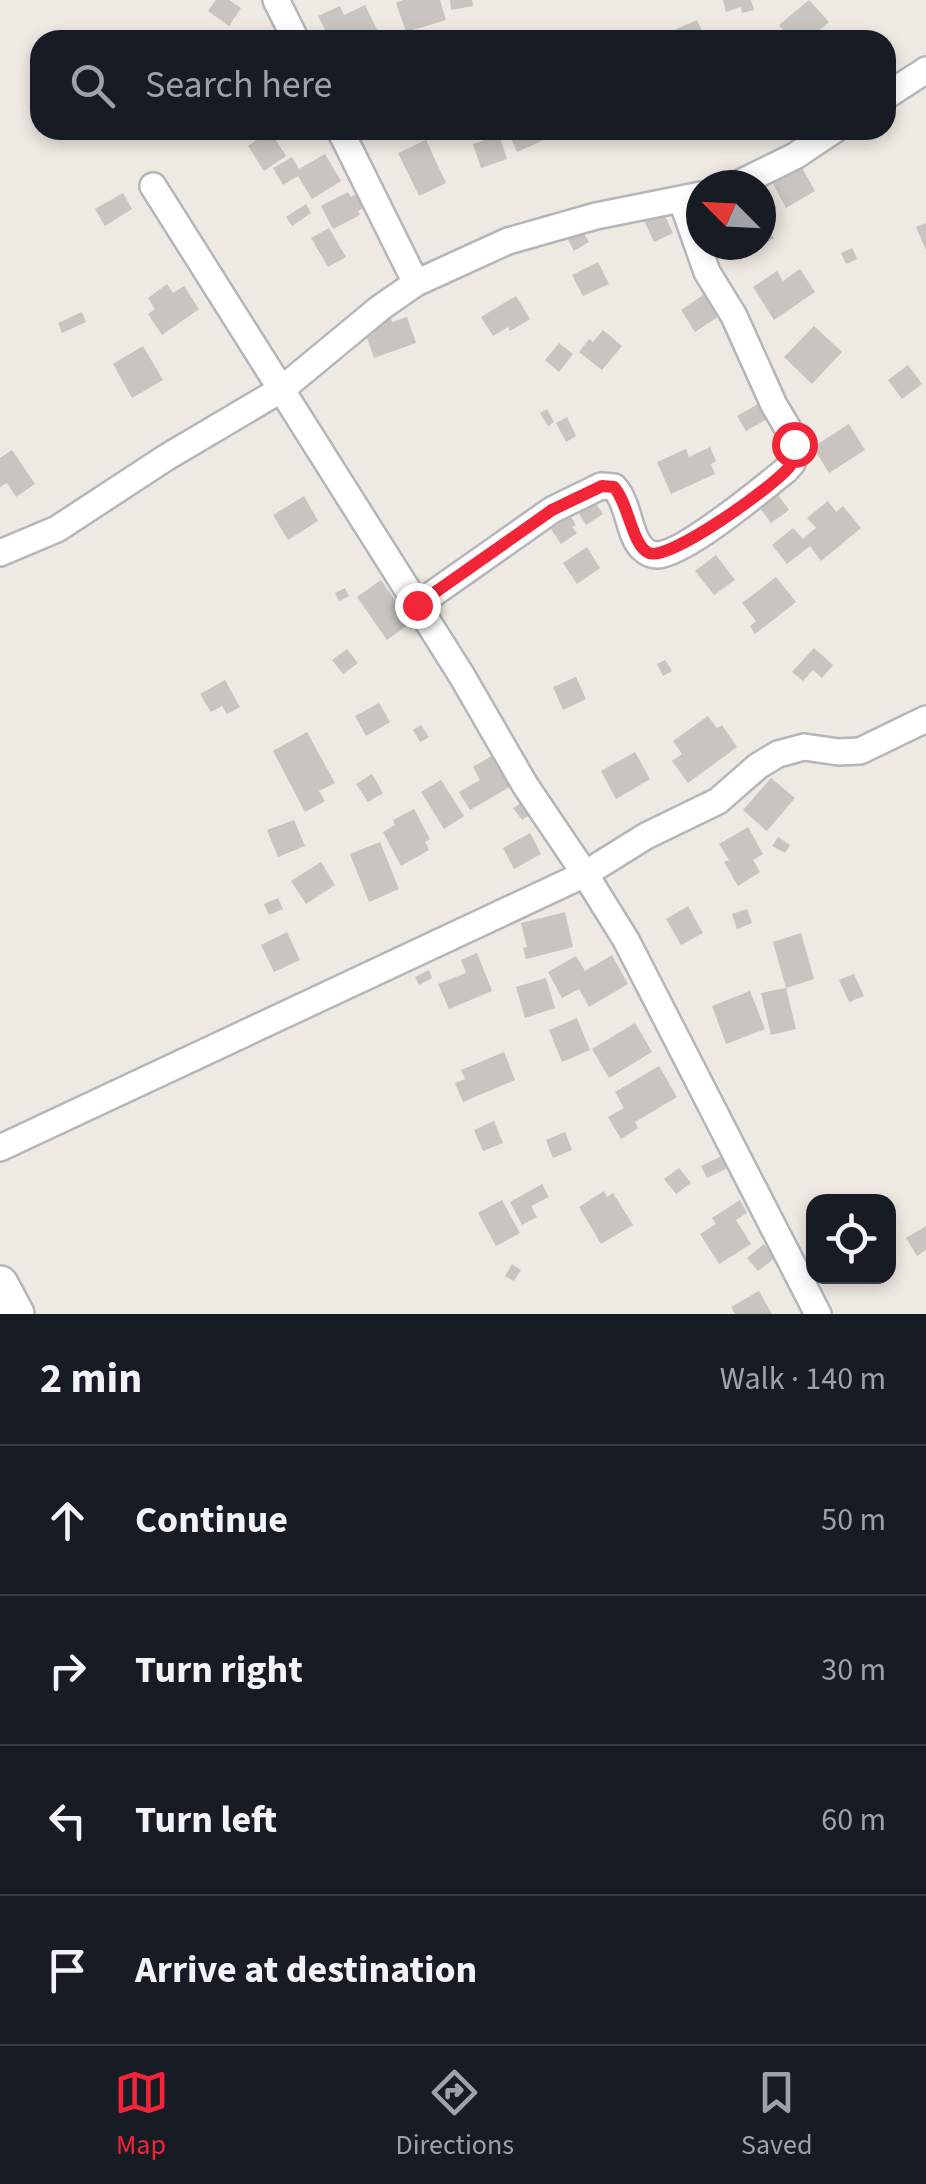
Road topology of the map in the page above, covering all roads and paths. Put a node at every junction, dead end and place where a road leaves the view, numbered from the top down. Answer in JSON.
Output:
{"nodes":[{"id":1,"x":276,"y":0,"type":"edge"},
{"id":2,"x":291,"y":30,"type":"edge"},
{"id":3,"x":926,"y":70,"type":"edge"},
{"id":4,"x":896,"y":90,"type":"edge"},
{"id":5,"x":345,"y":140,"type":"edge"},
{"id":6,"x":819,"y":140,"type":"edge"},
{"id":7,"x":767,"y":170,"type":"edge"},
{"id":8,"x":153,"y":186,"type":"dead end"},
{"id":9,"x":686,"y":199,"type":"edge"},
{"id":10,"x":704,"y":260,"type":"edge"},
{"id":11,"x":416,"y":283,"type":"junction"},
{"id":12,"x":282,"y":388,"type":"junction"},
{"id":13,"x":0,"y":553,"type":"edge"},
{"id":14,"x":417,"y":605,"type":"junction"},
{"id":15,"x":926,"y":720,"type":"edge"},
{"id":16,"x":585,"y":874,"type":"junction"},
{"id":17,"x":0,"y":1148,"type":"edge"},
{"id":18,"x":0,"y":1284,"type":"edge"},
{"id":19,"x":16,"y":1314,"type":"edge"},
{"id":20,"x":818,"y":1314,"type":"edge"}],
"edges":[{"from":1,"to":2,"type":"street"},
{"from":3,"to":4,"type":"street"},
{"from":5,"to":11,"type":"street"},
{"from":6,"to":7,"type":"street"},
{"from":8,"to":12,"type":"street"},
{"from":9,"to":11,"type":"street"},
{"from":10,"to":14,"type":"street"},
{"from":11,"to":12,"type":"street"},
{"from":12,"to":13,"type":"street"},
{"from":12,"to":14,"type":"street"},
{"from":14,"to":16,"type":"street"},
{"from":15,"to":16,"type":"street"},
{"from":16,"to":17,"type":"street"},
{"from":16,"to":20,"type":"street"},
{"from":18,"to":19,"type":"street"}]}
